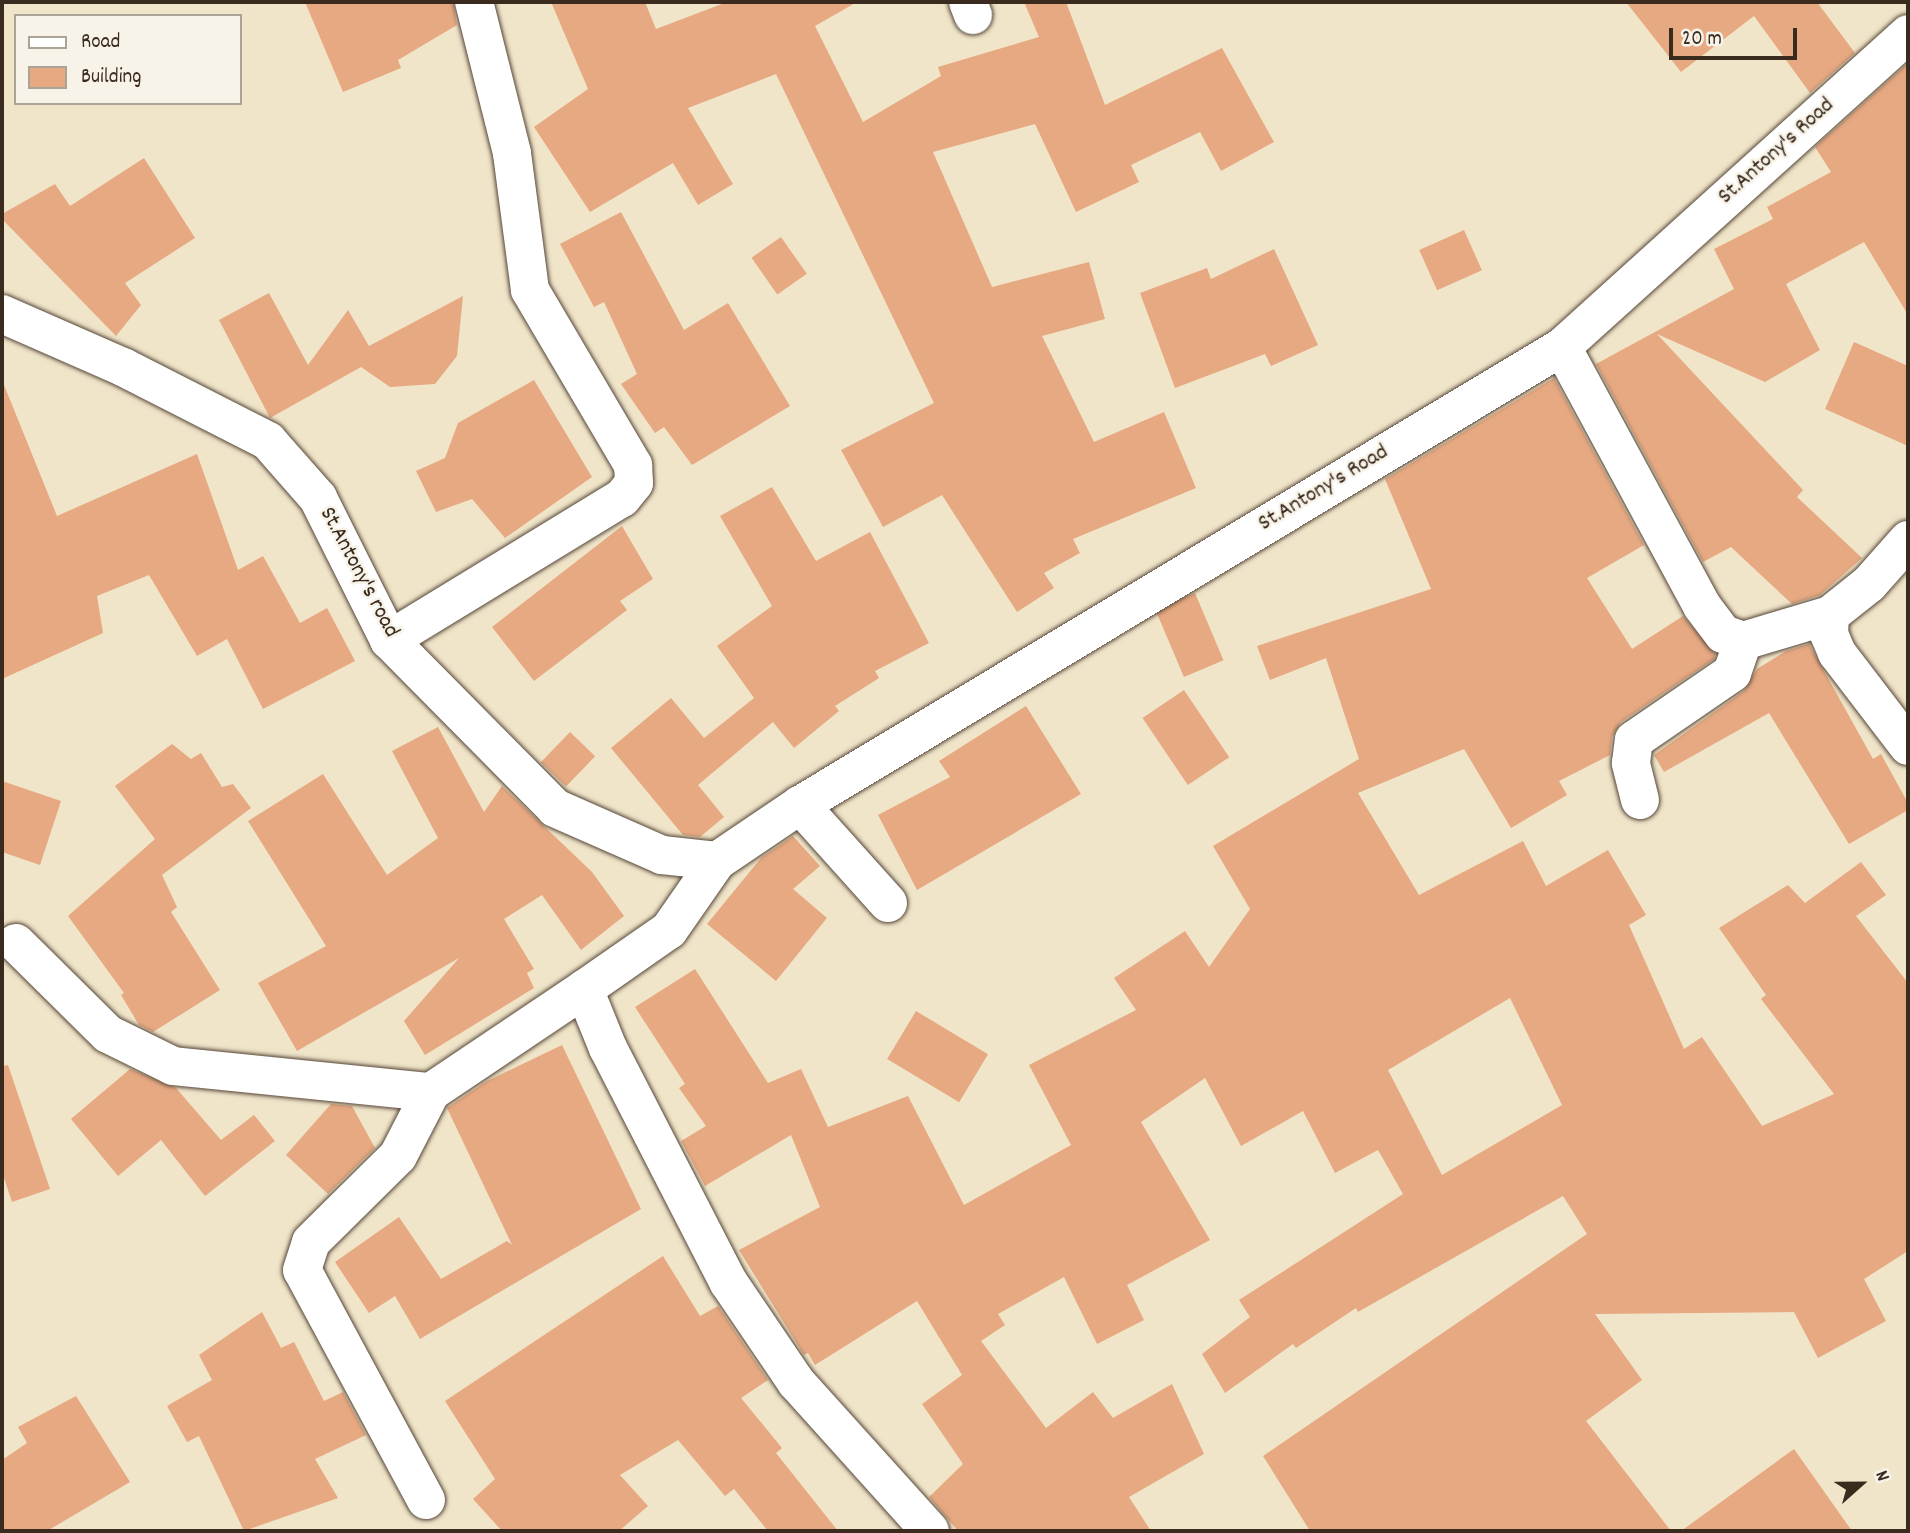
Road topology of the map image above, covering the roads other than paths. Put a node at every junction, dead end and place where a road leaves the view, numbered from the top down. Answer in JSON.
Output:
{"nodes":[{"id":1,"x":474,"y":2,"type":"edge"},
{"id":2,"x":1908,"y":34,"type":"edge"},
{"id":3,"x":2,"y":314,"type":"edge"},
{"id":4,"x":1562,"y":347,"type":"junction"},
{"id":5,"x":1908,"y":540,"type":"edge"},
{"id":6,"x":1829,"y":615,"type":"junction"},
{"id":7,"x":389,"y":640,"type":"junction"},
{"id":8,"x":1743,"y":641,"type":"junction"},
{"id":9,"x":1908,"y":746,"type":"edge"},
{"id":10,"x":1640,"y":800,"type":"dead end"},
{"id":11,"x":800,"y":804,"type":"junction"},
{"id":12,"x":717,"y":861,"type":"junction"},
{"id":13,"x":888,"y":903,"type":"dead end"},
{"id":14,"x":16,"y":943,"type":"dead end"},
{"id":15,"x":584,"y":989,"type":"junction"},
{"id":16,"x":431,"y":1092,"type":"junction"},
{"id":17,"x":426,"y":1500,"type":"dead end"},
{"id":18,"x":930,"y":1531,"type":"edge"}],
"edges":[{"from":1,"to":7,"type":"street"},
{"from":2,"to":4,"type":"street","name":"St.Antony's Road"},
{"from":3,"to":7,"type":"street","name":"St.Antony's road"},
{"from":4,"to":8,"type":"street"},
{"from":4,"to":11,"type":"street","name":"St.Antony's Road"},
{"from":5,"to":6,"type":"street"},
{"from":6,"to":8,"type":"street"},
{"from":6,"to":9,"type":"street"},
{"from":7,"to":12,"type":"street","name":"St.Antony's road"},
{"from":8,"to":10,"type":"street"},
{"from":11,"to":12,"type":"street"},
{"from":11,"to":13,"type":"street"},
{"from":12,"to":15,"type":"street"},
{"from":14,"to":16,"type":"street"},
{"from":15,"to":16,"type":"street"},
{"from":15,"to":18,"type":"street"},
{"from":16,"to":17,"type":"street"}]}
